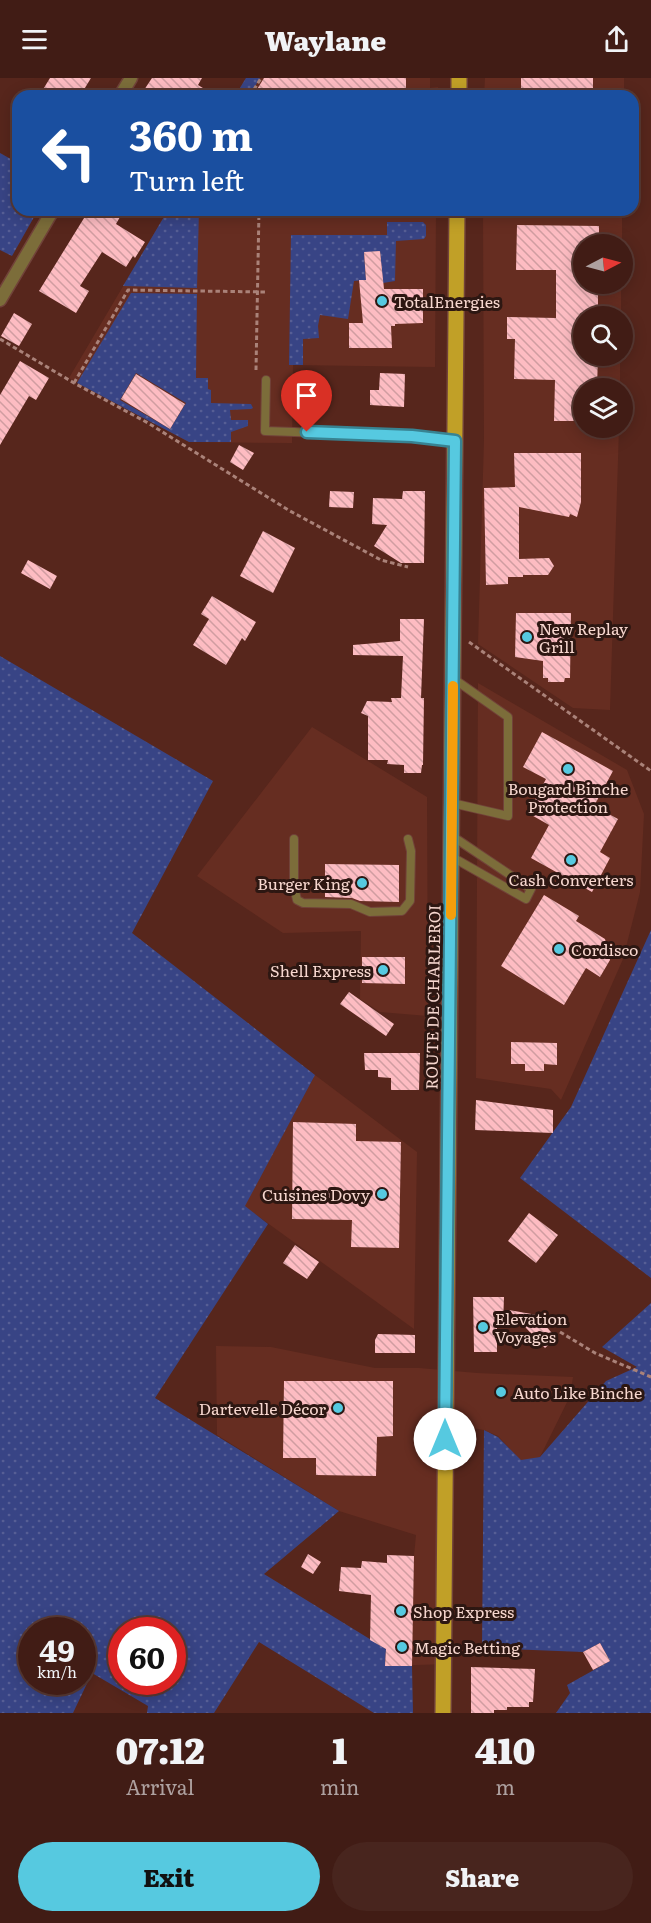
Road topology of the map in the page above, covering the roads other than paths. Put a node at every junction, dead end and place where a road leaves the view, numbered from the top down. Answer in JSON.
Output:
{"nodes":[{"id":1,"x":49,"y":216,"type":"edge"},
{"id":2,"x":458,"y":216,"type":"edge"},
{"id":3,"x":0,"y":300,"type":"edge"},
{"id":4,"x":266,"y":380,"type":"dead end"},
{"id":5,"x":455,"y":441,"type":"junction"},
{"id":6,"x":453,"y":678,"type":"junction"},
{"id":7,"x":452,"y":803,"type":"junction"},
{"id":8,"x":452,"y":836,"type":"junction"},
{"id":9,"x":294,"y":839,"type":"dead end"},
{"id":10,"x":408,"y":839,"type":"dead end"},
{"id":11,"x":452,"y":857,"type":"junction"},
{"id":12,"x":443,"y":1713,"type":"edge"}],
"edges":[{"from":1,"to":3,"type":"street"},
{"from":2,"to":5,"type":"main road","name":"ROUTE DE CHARLEROI"},
{"from":4,"to":5,"type":"lane"},
{"from":5,"to":6,"type":"main road","name":"ROUTE DE CHARLEROI"},
{"from":6,"to":7,"type":"main road","name":"ROUTE DE CHARLEROI"},
{"from":6,"to":7,"type":"lane"},
{"from":7,"to":8,"type":"main road","name":"ROUTE DE CHARLEROI"},
{"from":8,"to":11,"type":"main road","name":"ROUTE DE CHARLEROI"},
{"from":8,"to":11,"type":"lane"},
{"from":9,"to":10,"type":"lane"},
{"from":11,"to":12,"type":"main road","name":"ROUTE DE CHARLEROI"}]}
